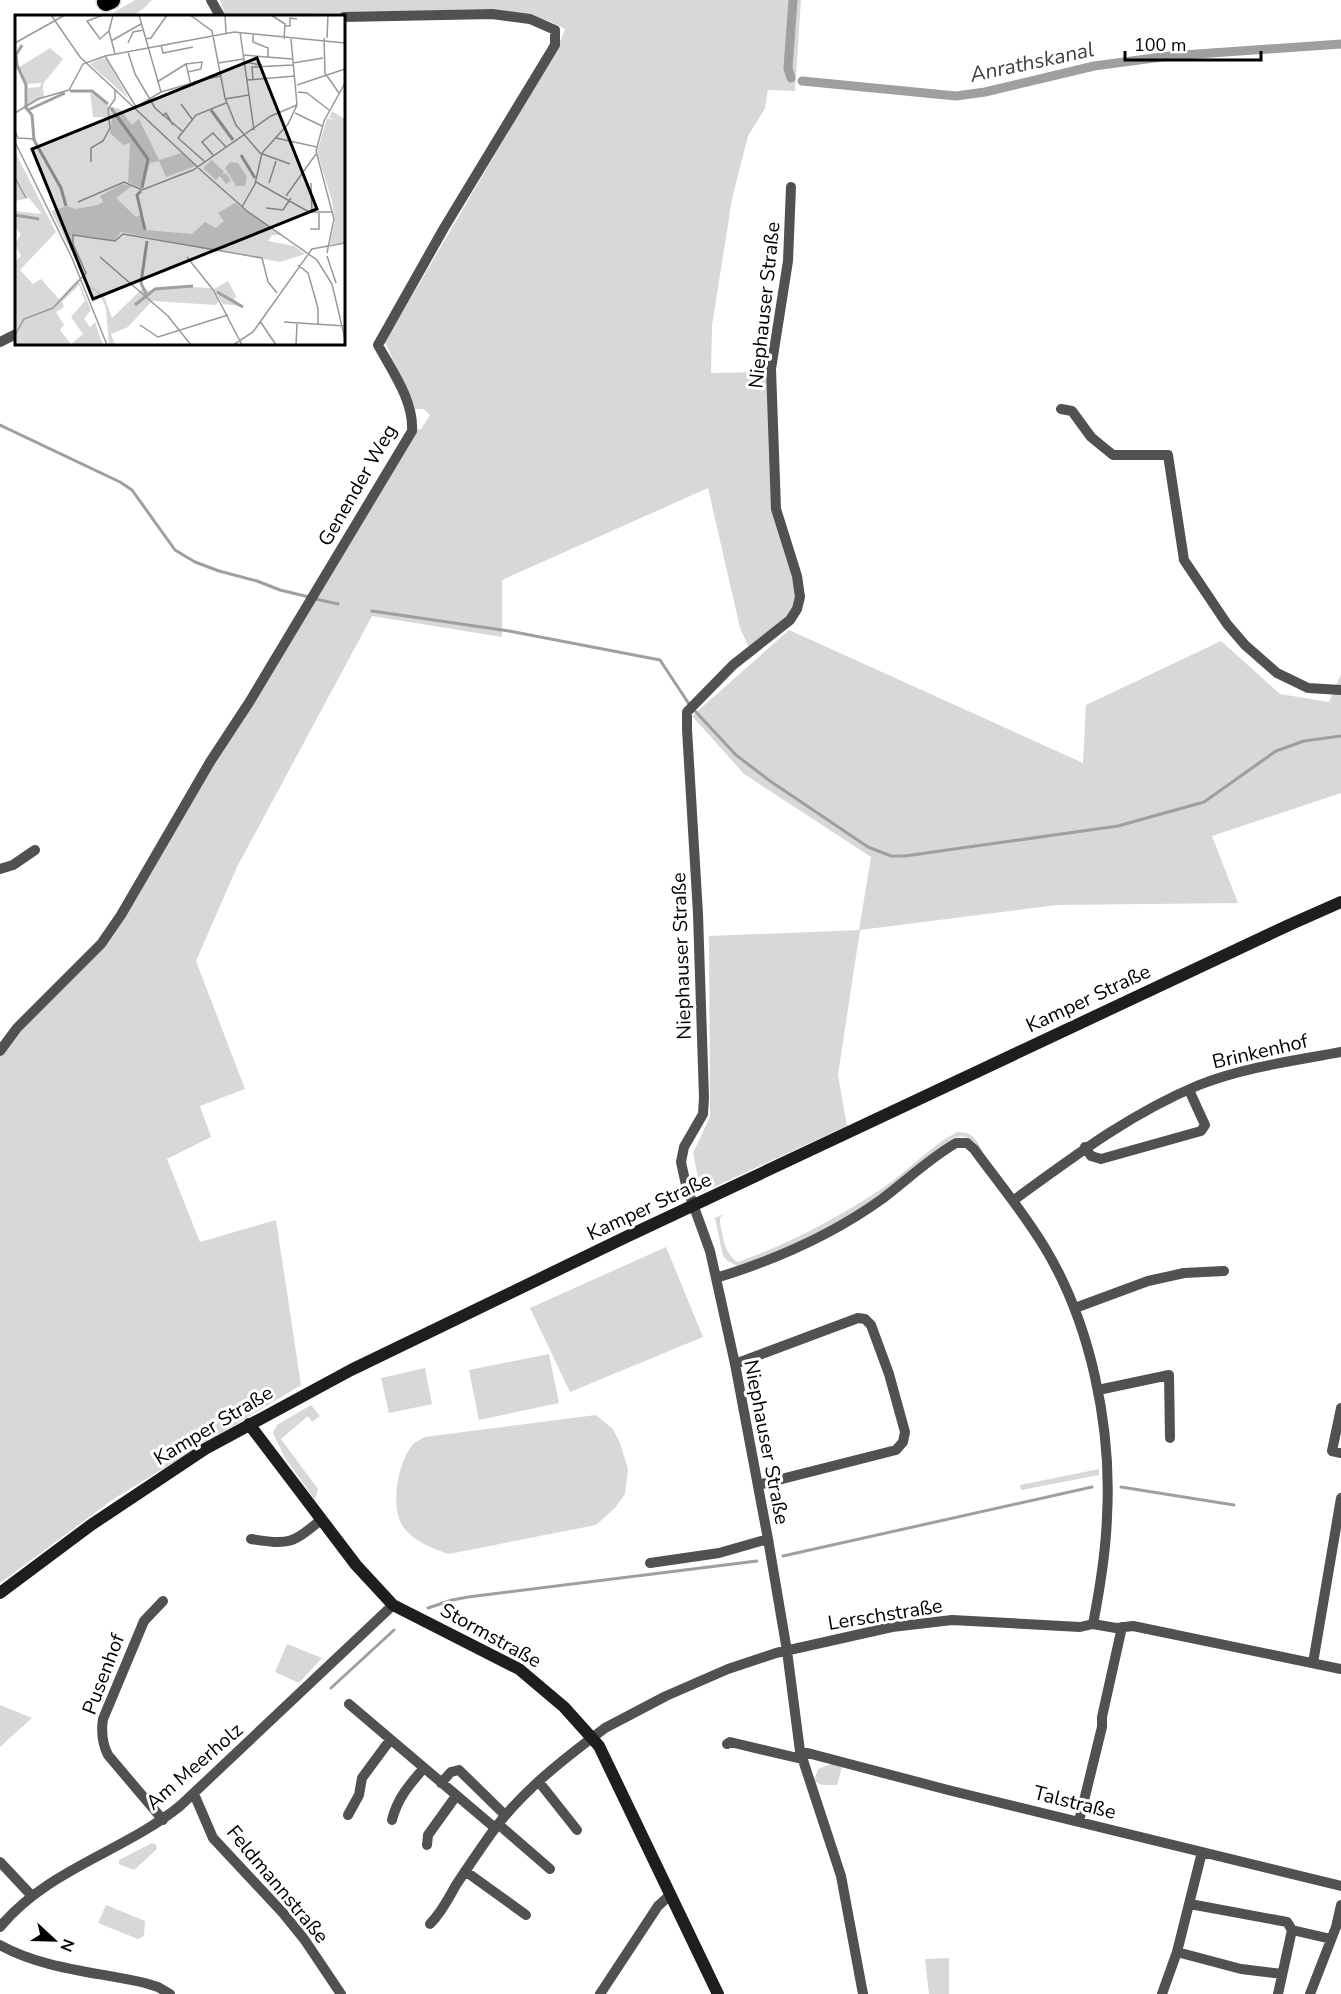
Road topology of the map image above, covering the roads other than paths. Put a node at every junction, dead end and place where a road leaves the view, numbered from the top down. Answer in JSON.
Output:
{"nodes":[{"id":1,"x":211,"y":0,"type":"edge"},
{"id":2,"x":219,"y":15,"type":"edge"},
{"id":3,"x":345,"y":17,"type":"edge"},
{"id":4,"x":791,"y":187,"type":"dead end"},
{"id":5,"x":15,"y":334,"type":"edge"},
{"id":6,"x":0,"y":342,"type":"edge"},
{"id":7,"x":1061,"y":409,"type":"dead end"},
{"id":8,"x":1341,"y":690,"type":"edge"},
{"id":9,"x":34,"y":850,"type":"dead end"},
{"id":10,"x":0,"y":869,"type":"edge"},
{"id":11,"x":1341,"y":902,"type":"edge"},
{"id":12,"x":0,"y":1051,"type":"edge"},
{"id":13,"x":1341,"y":1052,"type":"edge"},
{"id":14,"x":1189,"y":1090,"type":"junction"},
{"id":15,"x":1085,"y":1147,"type":"junction"},
{"id":16,"x":1014,"y":1200,"type":"junction"},
{"id":17,"x":694,"y":1207,"type":"junction"},
{"id":18,"x":1224,"y":1271,"type":"dead end"},
{"id":19,"x":716,"y":1278,"type":"junction"},
{"id":20,"x":1075,"y":1308,"type":"junction"},
{"id":21,"x":735,"y":1364,"type":"junction"},
{"id":22,"x":1098,"y":1390,"type":"junction"},
{"id":23,"x":1341,"y":1409,"type":"edge"},
{"id":24,"x":249,"y":1424,"type":"junction"},
{"id":25,"x":1170,"y":1438,"type":"dead end"},
{"id":26,"x":1341,"y":1453,"type":"edge"},
{"id":27,"x":758,"y":1485,"type":"junction"},
{"id":28,"x":1341,"y":1498,"type":"edge"},
{"id":29,"x":321,"y":1520,"type":"junction"},
{"id":30,"x":251,"y":1539,"type":"dead end"},
{"id":31,"x":768,"y":1539,"type":"junction"},
{"id":32,"x":650,"y":1563,"type":"dead end"},
{"id":33,"x":0,"y":1593,"type":"edge"},
{"id":34,"x":163,"y":1601,"type":"dead end"},
{"id":35,"x":393,"y":1605,"type":"junction"},
{"id":36,"x":1093,"y":1624,"type":"junction"},
{"id":37,"x":1122,"y":1627,"type":"junction"},
{"id":38,"x":787,"y":1651,"type":"junction"},
{"id":39,"x":1313,"y":1663,"type":"junction"},
{"id":40,"x":1341,"y":1669,"type":"edge"},
{"id":41,"x":349,"y":1704,"type":"dead end"},
{"id":42,"x":592,"y":1738,"type":"junction"},
{"id":43,"x":390,"y":1740,"type":"junction"},
{"id":44,"x":727,"y":1744,"type":"dead end"},
{"id":45,"x":801,"y":1755,"type":"junction"},
{"id":46,"x":423,"y":1769,"type":"junction"},
{"id":47,"x":538,"y":1782,"type":"junction"},
{"id":48,"x":441,"y":1783,"type":"junction"},
{"id":49,"x":194,"y":1794,"type":"junction"},
{"id":50,"x":456,"y":1796,"type":"junction"},
{"id":51,"x":348,"y":1815,"type":"dead end"},
{"id":52,"x":163,"y":1820,"type":"junction"},
{"id":53,"x":392,"y":1820,"type":"dead end"},
{"id":54,"x":1078,"y":1821,"type":"junction"},
{"id":55,"x":499,"y":1823,"type":"junction"},
{"id":56,"x":577,"y":1830,"type":"dead end"},
{"id":57,"x":427,"y":1845,"type":"dead end"},
{"id":58,"x":1202,"y":1852,"type":"junction"},
{"id":59,"x":0,"y":1862,"type":"edge"},
{"id":60,"x":550,"y":1869,"type":"dead end"},
{"id":61,"x":465,"y":1871,"type":"junction"},
{"id":62,"x":1341,"y":1886,"type":"edge"},
{"id":63,"x":31,"y":1895,"type":"junction"},
{"id":64,"x":670,"y":1895,"type":"junction"},
{"id":65,"x":1190,"y":1905,"type":"junction"},
{"id":66,"x":1341,"y":1905,"type":"edge"},
{"id":67,"x":526,"y":1916,"type":"dead end"},
{"id":68,"x":430,"y":1924,"type":"dead end"},
{"id":69,"x":0,"y":1927,"type":"edge"},
{"id":70,"x":1292,"y":1930,"type":"junction"},
{"id":71,"x":1331,"y":1939,"type":"junction"},
{"id":72,"x":0,"y":1945,"type":"edge"},
{"id":73,"x":1177,"y":1952,"type":"junction"},
{"id":74,"x":1282,"y":1974,"type":"junction"},
{"id":75,"x":170,"y":1994,"type":"edge"},
{"id":76,"x":342,"y":1994,"type":"edge"},
{"id":77,"x":600,"y":1994,"type":"edge"},
{"id":78,"x":718,"y":1994,"type":"edge"},
{"id":79,"x":863,"y":1994,"type":"edge"},
{"id":80,"x":1162,"y":1994,"type":"edge"},
{"id":81,"x":1278,"y":1994,"type":"edge"},
{"id":82,"x":1310,"y":1994,"type":"edge"}],
"edges":[{"from":1,"to":2,"type":"street"},
{"from":3,"to":12,"type":"street","name":"Genender Weg"},
{"from":4,"to":17,"type":"street","name":"Niephauser Straße"},
{"from":5,"to":6,"type":"street"},
{"from":7,"to":8,"type":"street"},
{"from":9,"to":10,"type":"street"},
{"from":11,"to":17,"type":"main road","name":"Kamper Straße"},
{"from":13,"to":14,"type":"street","name":"Brinkenhof"},
{"from":14,"to":15,"type":"street","name":"Brinkenhof"},
{"from":14,"to":15,"type":"street"},
{"from":15,"to":16,"type":"street","name":"Brinkenhof"},
{"from":16,"to":19,"type":"street"},
{"from":16,"to":20,"type":"street"},
{"from":17,"to":19,"type":"street","name":"Niephauser Straße"},
{"from":17,"to":24,"type":"main road","name":"Kamper Straße"},
{"from":18,"to":20,"type":"street"},
{"from":19,"to":21,"type":"street","name":"Niephauser Straße"},
{"from":20,"to":22,"type":"street"},
{"from":21,"to":27,"type":"street","name":"Niephauser Straße"},
{"from":21,"to":27,"type":"street"},
{"from":22,"to":25,"type":"street"},
{"from":22,"to":36,"type":"street"},
{"from":23,"to":26,"type":"street"},
{"from":24,"to":29,"type":"main road","name":"Stormstraße"},
{"from":24,"to":33,"type":"main road","name":"Kamper Straße"},
{"from":27,"to":31,"type":"street","name":"Niephauser Straße"},
{"from":28,"to":39,"type":"street"},
{"from":29,"to":30,"type":"street"},
{"from":29,"to":35,"type":"main road","name":"Stormstraße"},
{"from":31,"to":32,"type":"street"},
{"from":31,"to":38,"type":"street","name":"Niephauser Straße"},
{"from":34,"to":52,"type":"street","name":"Pusenhof"},
{"from":35,"to":42,"type":"main road","name":"Stormstraße"},
{"from":35,"to":49,"type":"street","name":"Am Meerholz"},
{"from":36,"to":37,"type":"street","name":"Lerschstraße"},
{"from":36,"to":38,"type":"street","name":"Lerschstraße"},
{"from":37,"to":39,"type":"street","name":"Lerschstraße"},
{"from":37,"to":54,"type":"street"},
{"from":38,"to":42,"type":"street","name":"Lerschstraße"},
{"from":38,"to":45,"type":"street","name":"Niephauser Straße"},
{"from":39,"to":40,"type":"street","name":"Lerschstraße"},
{"from":41,"to":43,"type":"street"},
{"from":42,"to":47,"type":"street","name":"Lerschstraße"},
{"from":42,"to":64,"type":"main road","name":"Stormstraße"},
{"from":43,"to":46,"type":"street"},
{"from":43,"to":51,"type":"street"},
{"from":44,"to":45,"type":"street"},
{"from":45,"to":54,"type":"street","name":"Talstraße"},
{"from":45,"to":79,"type":"street","name":"Niephauser Straße"},
{"from":46,"to":48,"type":"street"},
{"from":46,"to":53,"type":"street"},
{"from":47,"to":55,"type":"street","name":"Lerschstraße"},
{"from":47,"to":56,"type":"street"},
{"from":48,"to":50,"type":"street"},
{"from":48,"to":55,"type":"street"},
{"from":49,"to":52,"type":"street","name":"Am Meerholz"},
{"from":49,"to":76,"type":"street","name":"Feldmannstraße"},
{"from":50,"to":55,"type":"street"},
{"from":50,"to":57,"type":"street"},
{"from":52,"to":63,"type":"street","name":"Am Meerholz"},
{"from":54,"to":58,"type":"street","name":"Talstraße"},
{"from":55,"to":60,"type":"street"},
{"from":55,"to":61,"type":"street","name":"Lerschstraße"},
{"from":58,"to":62,"type":"street","name":"Talstraße"},
{"from":58,"to":65,"type":"street"},
{"from":59,"to":63,"type":"street"},
{"from":61,"to":67,"type":"street"},
{"from":61,"to":68,"type":"street","name":"Lerschstraße"},
{"from":63,"to":69,"type":"street","name":"Am Meerholz"},
{"from":64,"to":77,"type":"street"},
{"from":64,"to":78,"type":"main road","name":"Stormstraße"},
{"from":65,"to":70,"type":"street"},
{"from":65,"to":73,"type":"street"},
{"from":66,"to":71,"type":"street"},
{"from":70,"to":71,"type":"street"},
{"from":70,"to":74,"type":"street"},
{"from":71,"to":82,"type":"street"},
{"from":72,"to":75,"type":"street"},
{"from":73,"to":74,"type":"street"},
{"from":73,"to":80,"type":"street"},
{"from":74,"to":81,"type":"street"}]}
